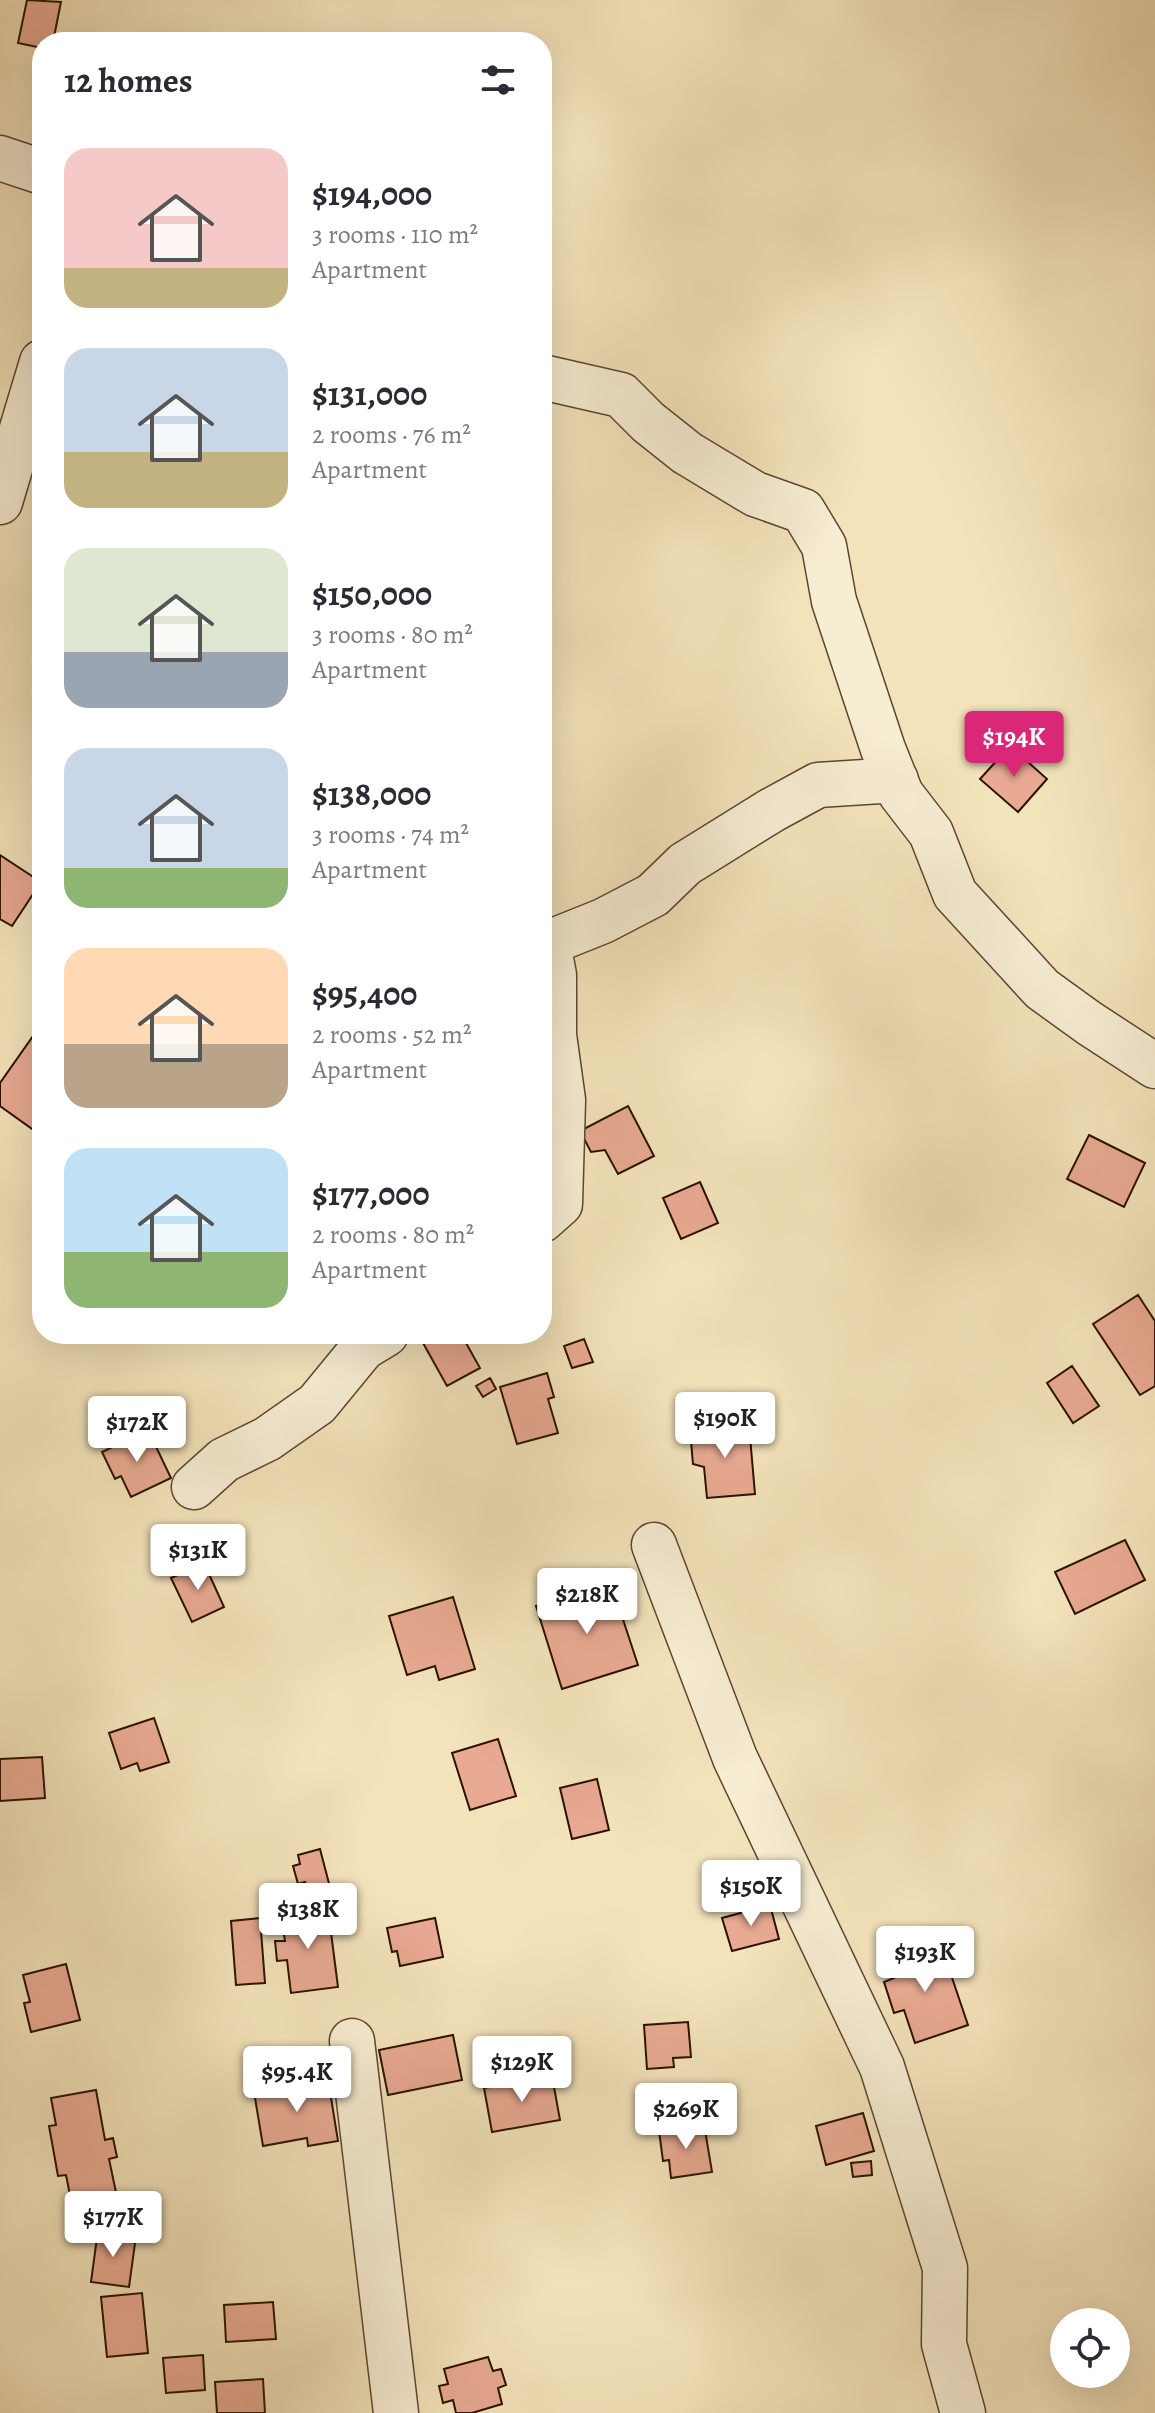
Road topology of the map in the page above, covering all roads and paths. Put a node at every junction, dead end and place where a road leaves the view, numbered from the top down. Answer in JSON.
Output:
{"nodes":[{"id":1,"x":0,"y":158,"type":"edge"},
{"id":2,"x":32,"y":169,"type":"edge"},
{"id":3,"x":552,"y":379,"type":"edge"},
{"id":4,"x":32,"y":395,"type":"edge"},
{"id":5,"x":0,"y":502,"type":"edge"},
{"id":6,"x":896,"y":780,"type":"junction"},
{"id":7,"x":552,"y":941,"type":"edge"},
{"id":8,"x":552,"y":964,"type":"edge"},
{"id":9,"x":1155,"y":1066,"type":"edge"},
{"id":10,"x":552,"y":1211,"type":"edge"},
{"id":11,"x":370,"y":1344,"type":"edge"},
{"id":12,"x":194,"y":1487,"type":"dead end"},
{"id":13,"x":654,"y":1545,"type":"dead end"},
{"id":14,"x":352,"y":2041,"type":"dead end"},
{"id":15,"x":396,"y":2413,"type":"edge"},
{"id":16,"x":963,"y":2413,"type":"edge"}],
"edges":[{"from":1,"to":2,"type":"street"},
{"from":3,"to":6,"type":"street"},
{"from":4,"to":5,"type":"street"},
{"from":6,"to":7,"type":"street"},
{"from":6,"to":9,"type":"street"},
{"from":8,"to":10,"type":"street"},
{"from":11,"to":12,"type":"street"},
{"from":13,"to":16,"type":"street"},
{"from":14,"to":15,"type":"street"}]}
